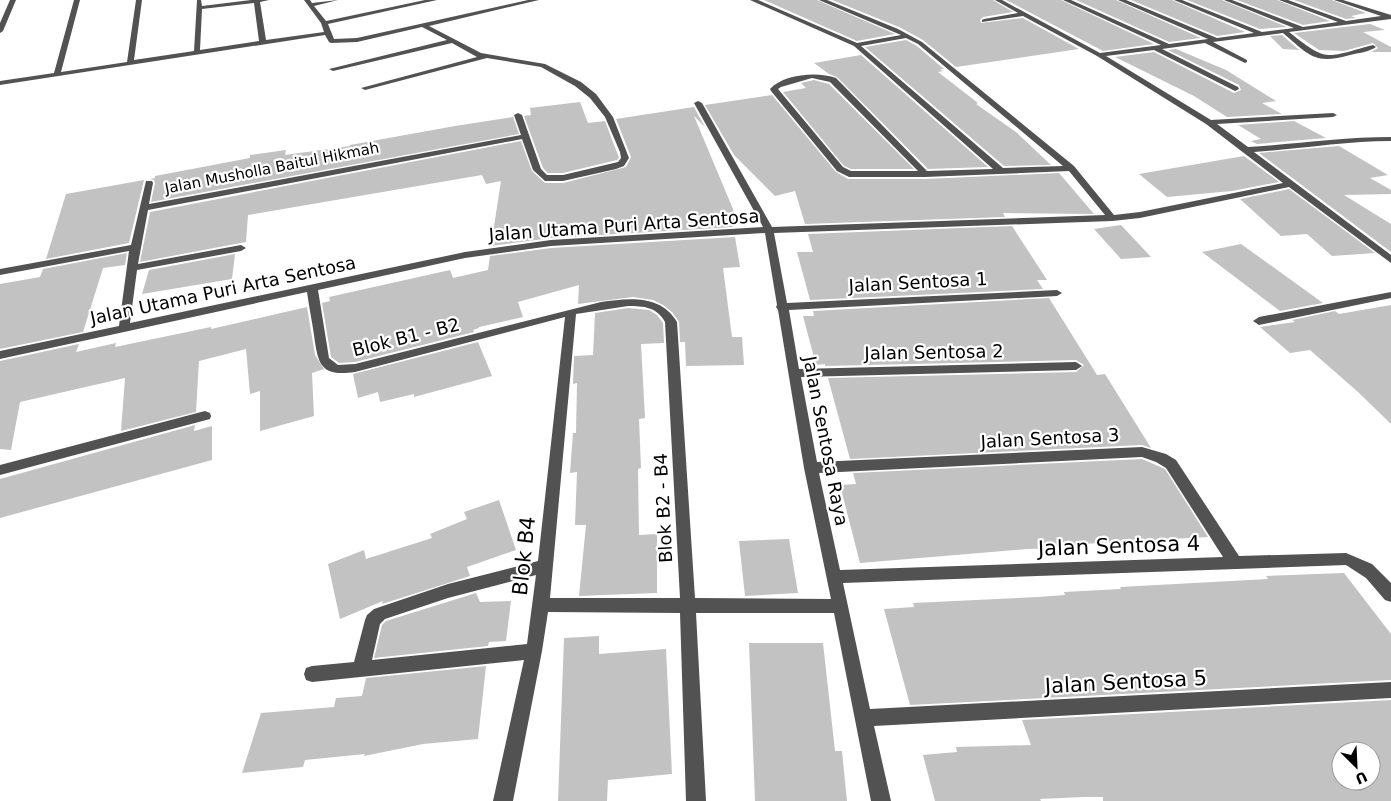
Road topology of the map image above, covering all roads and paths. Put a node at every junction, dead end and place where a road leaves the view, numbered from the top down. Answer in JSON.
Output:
{"nodes":[{"id":1,"x":13,"y":0,"type":"edge"},
{"id":2,"x":77,"y":0,"type":"edge"},
{"id":3,"x":139,"y":0,"type":"edge"},
{"id":4,"x":266,"y":0,"type":"edge"},
{"id":5,"x":335,"y":0,"type":"edge"},
{"id":6,"x":434,"y":0,"type":"edge"},
{"id":7,"x":536,"y":0,"type":"edge"},
{"id":8,"x":753,"y":0,"type":"edge"},
{"id":9,"x":822,"y":0,"type":"edge"},
{"id":10,"x":998,"y":0,"type":"edge"},
{"id":11,"x":1066,"y":0,"type":"edge"},
{"id":12,"x":1122,"y":0,"type":"edge"},
{"id":13,"x":1177,"y":0,"type":"edge"},
{"id":14,"x":1227,"y":0,"type":"edge"},
{"id":15,"x":1282,"y":0,"type":"edge"},
{"id":16,"x":1337,"y":0,"type":"edge"},
{"id":17,"x":257,"y":1,"type":"edge"},
{"id":18,"x":230,"y":2,"type":"edge"},
{"id":19,"x":308,"y":2,"type":"edge"},
{"id":20,"x":424,"y":2,"type":"junction"},
{"id":21,"x":199,"y":4,"type":"edge"},
{"id":22,"x":432,"y":8,"type":"dead end"},
{"id":23,"x":439,"y":14,"type":"dead end"},
{"id":24,"x":1025,"y":14,"type":"junction"},
{"id":25,"x":1390,"y":17,"type":"edge"},
{"id":26,"x":447,"y":19,"type":"junction"},
{"id":27,"x":984,"y":21,"type":"dead end"},
{"id":28,"x":324,"y":23,"type":"junction"},
{"id":29,"x":1346,"y":23,"type":"junction"},
{"id":30,"x":423,"y":25,"type":"junction"},
{"id":31,"x":1303,"y":29,"type":"junction"},
{"id":32,"x":0,"y":31,"type":"edge"},
{"id":33,"x":1284,"y":31,"type":"junction"},
{"id":34,"x":327,"y":33,"type":"junction"},
{"id":35,"x":1262,"y":34,"type":"junction"},
{"id":36,"x":908,"y":36,"type":"junction"},
{"id":37,"x":452,"y":40,"type":"junction"},
{"id":38,"x":1217,"y":40,"type":"junction"},
{"id":39,"x":1207,"y":42,"type":"junction"},
{"id":40,"x":263,"y":43,"type":"junction"},
{"id":41,"x":856,"y":45,"type":"junction"},
{"id":42,"x":1171,"y":47,"type":"junction"},
{"id":43,"x":1157,"y":48,"type":"junction"},
{"id":44,"x":1373,"y":48,"type":"dead end"},
{"id":45,"x":198,"y":53,"type":"junction"},
{"id":46,"x":1100,"y":56,"type":"junction"},
{"id":47,"x":484,"y":57,"type":"junction"},
{"id":48,"x":1246,"y":61,"type":"dead end"},
{"id":49,"x":130,"y":64,"type":"junction"},
{"id":50,"x":333,"y":69,"type":"dead end"},
{"id":51,"x":57,"y":74,"type":"junction"},
{"id":52,"x":0,"y":83,"type":"edge"},
{"id":53,"x":365,"y":88,"type":"dead end"},
{"id":54,"x":1236,"y":89,"type":"dead end"},
{"id":55,"x":698,"y":103,"type":"dead end"},
{"id":56,"x":1333,"y":114,"type":"dead end"},
{"id":57,"x":518,"y":115,"type":"dead end"},
{"id":58,"x":1209,"y":122,"type":"junction"},
{"id":59,"x":526,"y":136,"type":"junction"},
{"id":60,"x":1391,"y":139,"type":"edge"},
{"id":61,"x":1244,"y":150,"type":"junction"},
{"id":62,"x":1070,"y":168,"type":"junction"},
{"id":63,"x":1001,"y":171,"type":"junction"},
{"id":64,"x":925,"y":174,"type":"junction"},
{"id":65,"x":149,"y":183,"type":"dead end"},
{"id":66,"x":1289,"y":184,"type":"junction"},
{"id":67,"x":145,"y":208,"type":"junction"},
{"id":68,"x":1112,"y":218,"type":"junction"},
{"id":69,"x":768,"y":230,"type":"junction"},
{"id":70,"x":134,"y":247,"type":"junction"},
{"id":71,"x":241,"y":248,"type":"dead end"},
{"id":72,"x":1391,"y":260,"type":"edge"},
{"id":73,"x":132,"y":268,"type":"junction"},
{"id":74,"x":0,"y":272,"type":"edge"},
{"id":75,"x":312,"y":288,"type":"junction"},
{"id":76,"x":1057,"y":293,"type":"dead end"},
{"id":77,"x":1391,"y":295,"type":"edge"},
{"id":78,"x":781,"y":307,"type":"junction"},
{"id":79,"x":571,"y":313,"type":"junction"},
{"id":80,"x":1259,"y":321,"type":"dead end"},
{"id":81,"x":124,"y":328,"type":"junction"},
{"id":82,"x":0,"y":355,"type":"edge"},
{"id":83,"x":1076,"y":366,"type":"dead end"},
{"id":84,"x":794,"y":373,"type":"junction"},
{"id":85,"x":205,"y":416,"type":"dead end"},
{"id":86,"x":811,"y":468,"type":"junction"},
{"id":87,"x":0,"y":470,"type":"edge"},
{"id":88,"x":1236,"y":563,"type":"junction"},
{"id":89,"x":545,"y":566,"type":"junction"},
{"id":90,"x":834,"y":577,"type":"junction"},
{"id":91,"x":1391,"y":595,"type":"edge"},
{"id":92,"x":540,"y":605,"type":"junction"},
{"id":93,"x":688,"y":605,"type":"junction"},
{"id":94,"x":840,"y":606,"type":"junction"},
{"id":95,"x":534,"y":650,"type":"junction"},
{"id":96,"x":361,"y":669,"type":"junction"},
{"id":97,"x":312,"y":674,"type":"dead end"},
{"id":98,"x":1391,"y":690,"type":"edge"},
{"id":99,"x":864,"y":718,"type":"junction"},
{"id":100,"x":503,"y":801,"type":"edge"},
{"id":101,"x":696,"y":801,"type":"edge"},
{"id":102,"x":881,"y":801,"type":"edge"}],
"edges":[{"from":1,"to":32,"type":"street"},
{"from":2,"to":51,"type":"street"},
{"from":3,"to":49,"type":"street"},
{"from":4,"to":17,"type":"street"},
{"from":5,"to":19,"type":"street"},
{"from":6,"to":20,"type":"street"},
{"from":7,"to":26,"type":"street"},
{"from":8,"to":41,"type":"street"},
{"from":9,"to":36,"type":"street"},
{"from":10,"to":24,"type":"street"},
{"from":11,"to":42,"type":"street"},
{"from":12,"to":38,"type":"street"},
{"from":13,"to":35,"type":"street"},
{"from":14,"to":31,"type":"street"},
{"from":15,"to":29,"type":"street"},
{"from":16,"to":25,"type":"street"},
{"from":17,"to":18,"type":"street"},
{"from":17,"to":40,"type":"street"},
{"from":18,"to":21,"type":"street"},
{"from":19,"to":28,"type":"street"},
{"from":20,"to":22,"type":"street"},
{"from":20,"to":28,"type":"street"},
{"from":21,"to":45,"type":"street"},
{"from":23,"to":26,"type":"street"},
{"from":24,"to":27,"type":"street"},
{"from":24,"to":46,"type":"street"},
{"from":25,"to":29,"type":"street"},
{"from":26,"to":30,"type":"street"},
{"from":28,"to":34,"type":"street"},
{"from":29,"to":31,"type":"street"},
{"from":30,"to":34,"type":"street"},
{"from":30,"to":37,"type":"street"},
{"from":31,"to":33,"type":"street"},
{"from":33,"to":35,"type":"street"},
{"from":33,"to":44,"type":"street"},
{"from":34,"to":40,"type":"street"},
{"from":35,"to":38,"type":"street"},
{"from":36,"to":41,"type":"street"},
{"from":36,"to":62,"type":"street"},
{"from":37,"to":47,"type":"street"},
{"from":37,"to":50,"type":"street"},
{"from":38,"to":39,"type":"street"},
{"from":39,"to":42,"type":"street"},
{"from":39,"to":48,"type":"street"},
{"from":40,"to":45,"type":"street"},
{"from":41,"to":63,"type":"street"},
{"from":42,"to":43,"type":"street"},
{"from":43,"to":46,"type":"street"},
{"from":43,"to":54,"type":"street"},
{"from":45,"to":49,"type":"street"},
{"from":46,"to":58,"type":"street"},
{"from":47,"to":53,"type":"street"},
{"from":47,"to":59,"type":"street"},
{"from":49,"to":51,"type":"street"},
{"from":51,"to":52,"type":"street"},
{"from":55,"to":69,"type":"street","name":"Jalan Sentosa Raya"},
{"from":56,"to":58,"type":"street"},
{"from":57,"to":59,"type":"street"},
{"from":58,"to":61,"type":"street"},
{"from":59,"to":67,"type":"street","name":"Jalan Musholla Baitul Hikmah"},
{"from":60,"to":61,"type":"street"},
{"from":61,"to":66,"type":"street"},
{"from":62,"to":63,"type":"street"},
{"from":62,"to":68,"type":"street"},
{"from":63,"to":64,"type":"street"},
{"from":64,"to":64,"type":"street"},
{"from":65,"to":67,"type":"street"},
{"from":66,"to":68,"type":"street","name":"Jalan Utama Puri Arta Sentosa"},
{"from":66,"to":72,"type":"street"},
{"from":67,"to":70,"type":"street","name":"Jalan Musholla Baitul Hikmah"},
{"from":68,"to":69,"type":"street","name":"Jalan Utama Puri Arta Sentosa"},
{"from":69,"to":75,"type":"street","name":"Jalan Utama Puri Arta Sentosa"},
{"from":69,"to":78,"type":"street","name":"Jalan Sentosa Raya"},
{"from":70,"to":73,"type":"street","name":"Jalan Musholla Baitul Hikmah"},
{"from":70,"to":74,"type":"street"},
{"from":71,"to":73,"type":"street"},
{"from":73,"to":81,"type":"street","name":"Jalan Musholla Baitul Hikmah"},
{"from":75,"to":79,"type":"street","name":"Blok B1 - B2"},
{"from":75,"to":81,"type":"street","name":"Jalan Utama Puri Arta Sentosa"},
{"from":76,"to":78,"type":"street","name":"Jalan Sentosa 1"},
{"from":77,"to":80,"type":"street"},
{"from":78,"to":84,"type":"street","name":"Jalan Sentosa Raya"},
{"from":79,"to":89,"type":"street","name":"Blok B4"},
{"from":79,"to":93,"type":"street","name":"Blok B2 - B4"},
{"from":81,"to":82,"type":"street","name":"Jalan Utama Puri Arta Sentosa"},
{"from":83,"to":84,"type":"street","name":"Jalan Sentosa 2"},
{"from":84,"to":86,"type":"street","name":"Jalan Sentosa Raya"},
{"from":85,"to":87,"type":"street"},
{"from":86,"to":88,"type":"street","name":"Jalan Sentosa 3"},
{"from":86,"to":90,"type":"street","name":"Jalan Sentosa Raya"},
{"from":88,"to":90,"type":"street","name":"Jalan Sentosa 4"},
{"from":88,"to":91,"type":"street","name":"Jalan Sentosa 4"},
{"from":89,"to":92,"type":"street","name":"Blok B4"},
{"from":89,"to":96,"type":"street"},
{"from":90,"to":94,"type":"street","name":"Jalan Sentosa Raya"},
{"from":92,"to":93,"type":"street"},
{"from":92,"to":95,"type":"street","name":"Blok B4"},
{"from":93,"to":94,"type":"street"},
{"from":93,"to":101,"type":"street","name":"Blok B2 - B4"},
{"from":94,"to":99,"type":"street","name":"Jalan Sentosa Raya"},
{"from":95,"to":96,"type":"street"},
{"from":95,"to":100,"type":"street","name":"Blok B4"},
{"from":96,"to":97,"type":"street"},
{"from":98,"to":99,"type":"street","name":"Jalan Sentosa 5"},
{"from":99,"to":102,"type":"street","name":"Jalan Sentosa Raya"}]}
